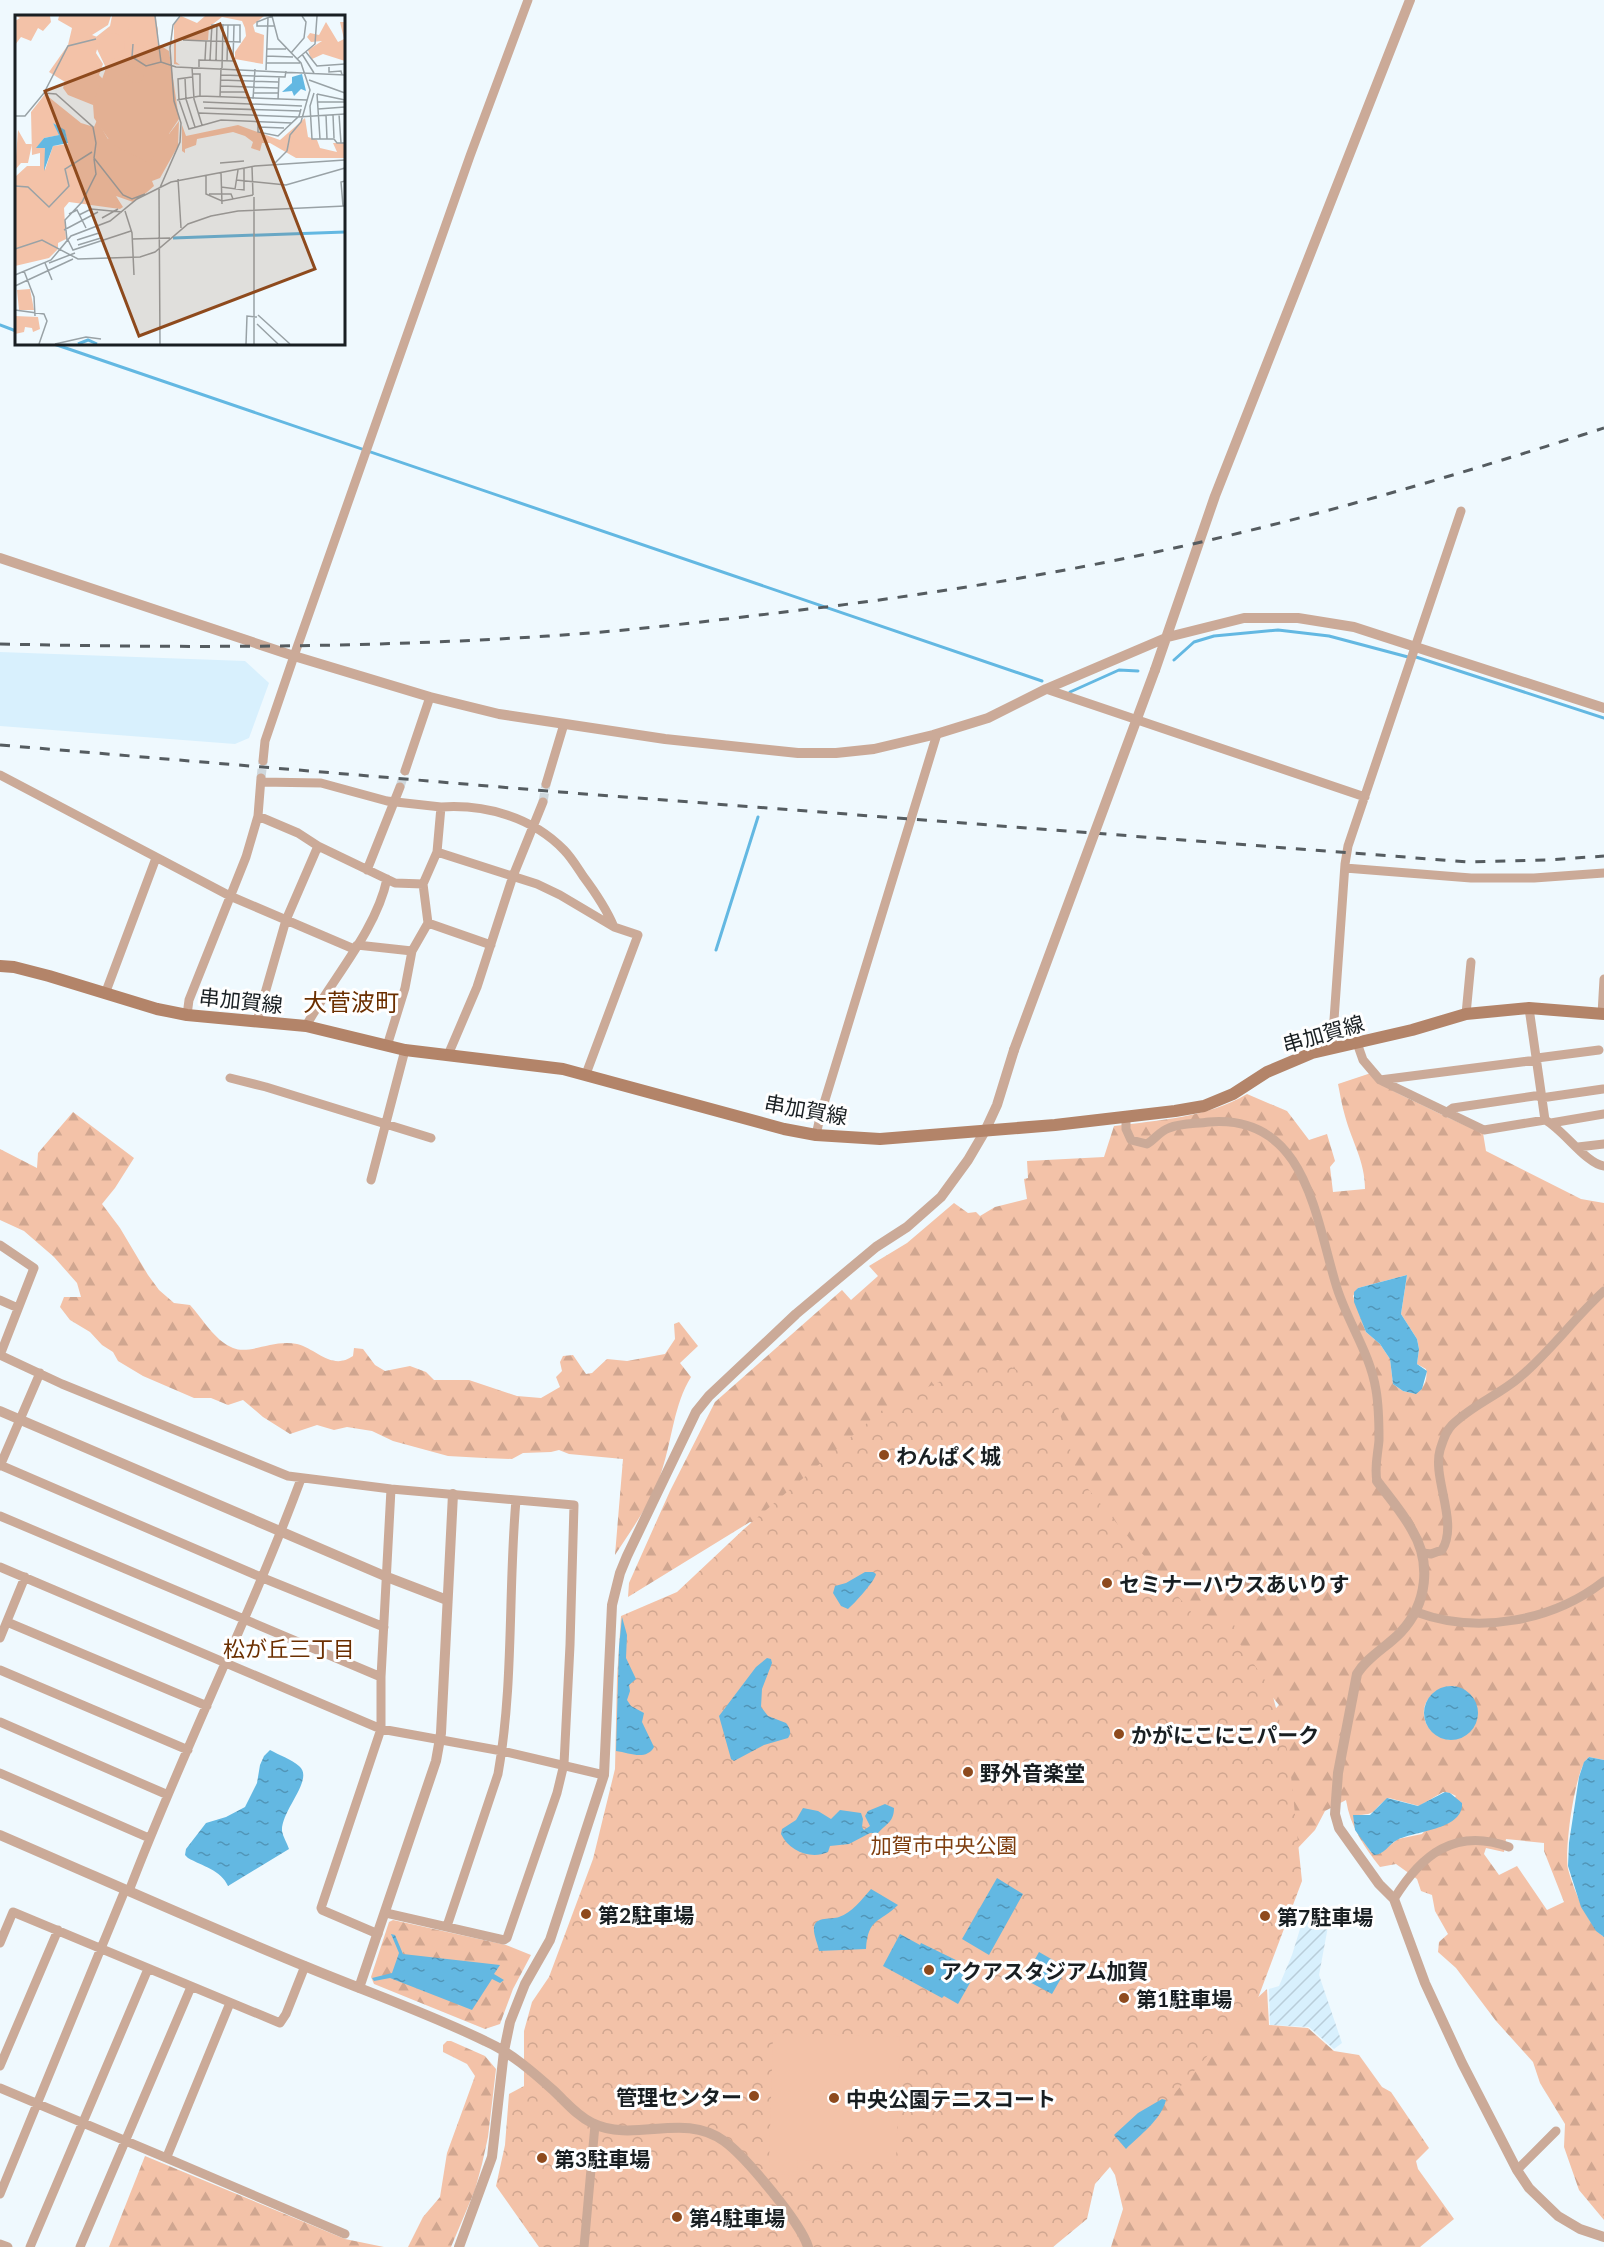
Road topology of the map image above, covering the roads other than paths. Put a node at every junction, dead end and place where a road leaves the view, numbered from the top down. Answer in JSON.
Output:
{"nodes":[{"id":1,"x":528,"y":0,"type":"edge"},
{"id":2,"x":1410,"y":0,"type":"edge"},
{"id":3,"x":1461,"y":511,"type":"dead end"},
{"id":4,"x":0,"y":558,"type":"edge"},
{"id":5,"x":1168,"y":637,"type":"junction"},
{"id":6,"x":1415,"y":646,"type":"junction"},
{"id":7,"x":294,"y":656,"type":"junction"},
{"id":8,"x":1046,"y":689,"type":"junction"},
{"id":9,"x":430,"y":697,"type":"junction"},
{"id":10,"x":1604,"y":708,"type":"edge"},
{"id":11,"x":564,"y":724,"type":"junction"},
{"id":12,"x":937,"y":734,"type":"junction"},
{"id":13,"x":263,"y":761,"type":"tunnel mouth"},
{"id":14,"x":405,"y":771,"type":"tunnel mouth"},
{"id":15,"x":0,"y":775,"type":"edge"},
{"id":16,"x":546,"y":784,"type":"tunnel mouth"},
{"id":17,"x":400,"y":787,"type":"tunnel mouth"},
{"id":18,"x":1365,"y":796,"type":"junction"},
{"id":19,"x":394,"y":802,"type":"junction"},
{"id":20,"x":543,"y":802,"type":"tunnel mouth"},
{"id":21,"x":441,"y":807,"type":"junction"},
{"id":22,"x":258,"y":816,"type":"junction"},
{"id":23,"x":532,"y":825,"type":"junction"},
{"id":24,"x":318,"y":846,"type":"junction"},
{"id":25,"x":437,"y":852,"type":"junction"},
{"id":26,"x":156,"y":858,"type":"junction"},
{"id":27,"x":1345,"y":868,"type":"junction"},
{"id":28,"x":367,"y":870,"type":"junction"},
{"id":29,"x":1604,"y":873,"type":"edge"},
{"id":30,"x":513,"y":876,"type":"junction"},
{"id":31,"x":387,"y":879,"type":"junction"},
{"id":32,"x":423,"y":884,"type":"junction"},
{"id":33,"x":230,"y":896,"type":"junction"},
{"id":34,"x":286,"y":920,"type":"junction"},
{"id":35,"x":428,"y":923,"type":"junction"},
{"id":36,"x":614,"y":927,"type":"junction"},
{"id":37,"x":491,"y":945,"type":"junction"},
{"id":38,"x":356,"y":947,"type":"junction"},
{"id":39,"x":412,"y":951,"type":"junction"},
{"id":40,"x":1471,"y":962,"type":"dead end"},
{"id":41,"x":0,"y":966,"type":"edge"},
{"id":42,"x":1604,"y":979,"type":"edge"},
{"id":43,"x":105,"y":994,"type":"junction"},
{"id":44,"x":1529,"y":1008,"type":"junction"},
{"id":45,"x":1466,"y":1014,"type":"junction"},
{"id":46,"x":1603,"y":1014,"type":"edge"},
{"id":47,"x":187,"y":1015,"type":"junction"},
{"id":48,"x":257,"y":1021,"type":"junction"},
{"id":49,"x":306,"y":1026,"type":"junction"},
{"id":50,"x":1357,"y":1043,"type":"junction"},
{"id":51,"x":387,"y":1046,"type":"junction"},
{"id":52,"x":1332,"y":1048,"type":"junction"},
{"id":53,"x":405,"y":1050,"type":"junction"},
{"id":54,"x":1599,"y":1050,"type":"dead end"},
{"id":55,"x":448,"y":1055,"type":"junction"},
{"id":56,"x":1537,"y":1059,"type":"junction"},
{"id":57,"x":586,"y":1074,"type":"junction"},
{"id":58,"x":230,"y":1078,"type":"dead end"},
{"id":59,"x":1380,"y":1080,"type":"junction"},
{"id":60,"x":1603,"y":1089,"type":"edge"},
{"id":61,"x":1541,"y":1096,"type":"junction"},
{"id":62,"x":1446,"y":1113,"type":"junction"},
{"id":63,"x":1604,"y":1114,"type":"edge"},
{"id":64,"x":1126,"y":1117,"type":"junction"},
{"id":65,"x":1548,"y":1121,"type":"junction"},
{"id":66,"x":387,"y":1124,"type":"junction"},
{"id":67,"x":985,"y":1131,"type":"junction"},
{"id":68,"x":816,"y":1135,"type":"junction"},
{"id":69,"x":431,"y":1138,"type":"dead end"},
{"id":70,"x":1604,"y":1144,"type":"edge"},
{"id":71,"x":1578,"y":1147,"type":"junction"},
{"id":72,"x":1600,"y":1165,"type":"edge"},
{"id":73,"x":1604,"y":1173,"type":"edge"},
{"id":74,"x":371,"y":1180,"type":"dead end"},
{"id":75,"x":0,"y":1245,"type":"edge"},
{"id":76,"x":1604,"y":1291,"type":"edge"},
{"id":77,"x":0,"y":1300,"type":"edge"},
{"id":78,"x":18,"y":1308,"type":"junction"},
{"id":79,"x":40,"y":1373,"type":"junction"},
{"id":80,"x":0,"y":1411,"type":"edge"},
{"id":81,"x":20,"y":1419,"type":"junction"},
{"id":82,"x":0,"y":1465,"type":"edge"},
{"id":83,"x":301,"y":1479,"type":"junction"},
{"id":84,"x":1377,"y":1481,"type":"joint"},
{"id":85,"x":391,"y":1489,"type":"junction"},
{"id":86,"x":453,"y":1494,"type":"junction"},
{"id":87,"x":516,"y":1500,"type":"junction"},
{"id":88,"x":0,"y":1516,"type":"edge"},
{"id":89,"x":282,"y":1531,"type":"junction"},
{"id":90,"x":1423,"y":1553,"type":"junction"},
{"id":91,"x":0,"y":1567,"type":"edge"},
{"id":92,"x":25,"y":1577,"type":"junction"},
{"id":93,"x":387,"y":1577,"type":"junction"},
{"id":94,"x":263,"y":1578,"type":"junction"},
{"id":95,"x":1604,"y":1581,"type":"edge"},
{"id":96,"x":447,"y":1600,"type":"junction"},
{"id":97,"x":1416,"y":1612,"type":"junction"},
{"id":98,"x":244,"y":1619,"type":"junction"},
{"id":99,"x":7,"y":1622,"type":"junction"},
{"id":100,"x":384,"y":1627,"type":"junction"},
{"id":101,"x":0,"y":1638,"type":"edge"},
{"id":102,"x":226,"y":1662,"type":"junction"},
{"id":103,"x":0,"y":1670,"type":"edge"},
{"id":104,"x":381,"y":1677,"type":"junction"},
{"id":105,"x":207,"y":1707,"type":"junction"},
{"id":106,"x":0,"y":1722,"type":"edge"},
{"id":107,"x":381,"y":1729,"type":"junction"},
{"id":108,"x":440,"y":1739,"type":"junction"},
{"id":109,"x":188,"y":1750,"type":"junction"},
{"id":110,"x":502,"y":1751,"type":"junction"},
{"id":111,"x":564,"y":1764,"type":"junction"},
{"id":112,"x":0,"y":1773,"type":"edge"},
{"id":113,"x":604,"y":1775,"type":"junction"},
{"id":114,"x":168,"y":1795,"type":"junction"},
{"id":115,"x":0,"y":1835,"type":"edge"},
{"id":116,"x":149,"y":1838,"type":"junction"},
{"id":117,"x":1509,"y":1847,"type":"dead end"},
{"id":118,"x":127,"y":1890,"type":"junction"},
{"id":119,"x":1394,"y":1899,"type":"junction"},
{"id":120,"x":386,"y":1913,"type":"junction"},
{"id":121,"x":447,"y":1926,"type":"junction"},
{"id":122,"x":58,"y":1930,"type":"junction"},
{"id":123,"x":378,"y":1934,"type":"junction"},
{"id":124,"x":0,"y":1943,"type":"edge"},
{"id":125,"x":102,"y":1949,"type":"junction"},
{"id":126,"x":305,"y":1966,"type":"junction"},
{"id":127,"x":148,"y":1969,"type":"junction"},
{"id":128,"x":191,"y":1987,"type":"junction"},
{"id":129,"x":359,"y":1988,"type":"junction"},
{"id":130,"x":230,"y":2003,"type":"junction"},
{"id":131,"x":504,"y":2052,"type":"junction"},
{"id":132,"x":0,"y":2066,"type":"edge"},
{"id":133,"x":0,"y":2088,"type":"edge"},
{"id":134,"x":38,"y":2103,"type":"junction"},
{"id":135,"x":83,"y":2122,"type":"junction"},
{"id":136,"x":595,"y":2125,"type":"junction"},
{"id":137,"x":1556,"y":2131,"type":"dead end"},
{"id":138,"x":124,"y":2141,"type":"junction"},
{"id":139,"x":164,"y":2157,"type":"junction"},
{"id":140,"x":1517,"y":2170,"type":"junction"},
{"id":141,"x":0,"y":2194,"type":"edge"},
{"id":142,"x":345,"y":2234,"type":"dead end"},
{"id":143,"x":1604,"y":2236,"type":"edge"},
{"id":144,"x":0,"y":2244,"type":"edge"},
{"id":145,"x":8,"y":2247,"type":"edge"},
{"id":146,"x":30,"y":2247,"type":"edge"},
{"id":147,"x":80,"y":2247,"type":"edge"},
{"id":148,"x":459,"y":2247,"type":"edge"},
{"id":149,"x":584,"y":2247,"type":"edge"},
{"id":150,"x":808,"y":2247,"type":"edge"}],
"edges":[{"from":1,"to":7,"type":"street"},
{"from":2,"to":5,"type":"street"},
{"from":3,"to":6,"type":"street"},
{"from":4,"to":7,"type":"street"},
{"from":5,"to":6,"type":"street"},
{"from":5,"to":8,"type":"street"},
{"from":5,"to":67,"type":"street","bridge":true},
{"from":6,"to":10,"type":"street"},
{"from":6,"to":18,"type":"street"},
{"from":7,"to":9,"type":"street"},
{"from":7,"to":13,"type":"street"},
{"from":8,"to":12,"type":"street"},
{"from":8,"to":18,"type":"street"},
{"from":9,"to":11,"type":"street"},
{"from":9,"to":14,"type":"street"},
{"from":11,"to":12,"type":"street"},
{"from":11,"to":16,"type":"street"},
{"from":12,"to":68,"type":"street"},
{"from":15,"to":26,"type":"street"},
{"from":17,"to":19,"type":"street"},
{"from":18,"to":27,"type":"street"},
{"from":19,"to":21,"type":"street"},
{"from":19,"to":22,"type":"street"},
{"from":19,"to":28,"type":"street"},
{"from":20,"to":23,"type":"street"},
{"from":21,"to":23,"type":"street"},
{"from":21,"to":25,"type":"street"},
{"from":22,"to":24,"type":"street"},
{"from":22,"to":33,"type":"street"},
{"from":23,"to":30,"type":"street"},
{"from":23,"to":36,"type":"street"},
{"from":24,"to":28,"type":"street"},
{"from":24,"to":34,"type":"street"},
{"from":25,"to":30,"type":"street"},
{"from":25,"to":32,"type":"street"},
{"from":26,"to":33,"type":"street"},
{"from":26,"to":43,"type":"street"},
{"from":27,"to":29,"type":"street"},
{"from":27,"to":52,"type":"street"},
{"from":28,"to":31,"type":"street"},
{"from":30,"to":36,"type":"street"},
{"from":30,"to":37,"type":"street"},
{"from":31,"to":32,"type":"street"},
{"from":31,"to":38,"type":"street"},
{"from":32,"to":35,"type":"street"},
{"from":33,"to":34,"type":"street"},
{"from":33,"to":47,"type":"street"},
{"from":34,"to":38,"type":"street"},
{"from":34,"to":48,"type":"street"},
{"from":35,"to":37,"type":"street"},
{"from":35,"to":39,"type":"street"},
{"from":36,"to":57,"type":"street"},
{"from":37,"to":55,"type":"street"},
{"from":38,"to":39,"type":"street"},
{"from":38,"to":49,"type":"street"},
{"from":39,"to":51,"type":"street"},
{"from":40,"to":45,"type":"street"},
{"from":41,"to":43,"type":"main road","name":"串加賀線"},
{"from":42,"to":46,"type":"street"},
{"from":43,"to":47,"type":"main road","name":"串加賀線"},
{"from":44,"to":45,"type":"main road","name":"串加賀線"},
{"from":44,"to":46,"type":"main road","name":"串加賀線"},
{"from":44,"to":56,"type":"street"},
{"from":45,"to":50,"type":"main road","name":"串加賀線"},
{"from":47,"to":48,"type":"main road","name":"串加賀線"},
{"from":48,"to":49,"type":"main road","name":"串加賀線"},
{"from":49,"to":51,"type":"main road","name":"串加賀線"},
{"from":50,"to":52,"type":"main road","name":"串加賀線"},
{"from":50,"to":59,"type":"street"},
{"from":51,"to":53,"type":"main road","name":"串加賀線"},
{"from":52,"to":64,"type":"main road","name":"串加賀線"},
{"from":53,"to":55,"type":"main road","name":"串加賀線"},
{"from":53,"to":66,"type":"street"},
{"from":54,"to":56,"type":"street"},
{"from":55,"to":57,"type":"main road","name":"串加賀線"},
{"from":56,"to":59,"type":"street"},
{"from":56,"to":61,"type":"street"},
{"from":57,"to":68,"type":"main road","name":"串加賀線"},
{"from":58,"to":66,"type":"street"},
{"from":59,"to":62,"type":"street"},
{"from":60,"to":61,"type":"street"},
{"from":61,"to":62,"type":"street"},
{"from":61,"to":65,"type":"street"},
{"from":62,"to":65,"type":"street"},
{"from":63,"to":65,"type":"street"},
{"from":64,"to":67,"type":"main road","name":"串加賀線"},
{"from":64,"to":84,"type":"street"},
{"from":65,"to":71,"type":"street"},
{"from":66,"to":69,"type":"street"},
{"from":66,"to":74,"type":"street"},
{"from":67,"to":68,"type":"main road","name":"串加賀線"},
{"from":67,"to":113,"type":"street"},
{"from":70,"to":71,"type":"street"},
{"from":71,"to":72,"type":"street"},
{"from":72,"to":73,"type":"street"},
{"from":75,"to":78,"type":"street"},
{"from":76,"to":90,"type":"street"},
{"from":77,"to":78,"type":"street"},
{"from":78,"to":79,"type":"street"},
{"from":79,"to":81,"type":"street"},
{"from":79,"to":83,"type":"street"},
{"from":80,"to":81,"type":"street"},
{"from":81,"to":82,"type":"street"},
{"from":81,"to":89,"type":"street"},
{"from":82,"to":94,"type":"street"},
{"from":83,"to":85,"type":"street"},
{"from":83,"to":89,"type":"street"},
{"from":84,"to":90,"type":"street"},
{"from":85,"to":86,"type":"street"},
{"from":85,"to":93,"type":"street"},
{"from":86,"to":87,"type":"street"},
{"from":86,"to":96,"type":"street"},
{"from":87,"to":110,"type":"street"},
{"from":87,"to":111,"type":"street"},
{"from":88,"to":98,"type":"street"},
{"from":89,"to":93,"type":"street"},
{"from":89,"to":94,"type":"street"},
{"from":90,"to":97,"type":"street"},
{"from":91,"to":92,"type":"street"},
{"from":92,"to":99,"type":"street"},
{"from":92,"to":102,"type":"street"},
{"from":93,"to":96,"type":"street"},
{"from":93,"to":100,"type":"street"},
{"from":94,"to":98,"type":"street"},
{"from":94,"to":100,"type":"street"},
{"from":95,"to":97,"type":"street"},
{"from":96,"to":108,"type":"street"},
{"from":97,"to":119,"type":"street"},
{"from":98,"to":102,"type":"street"},
{"from":98,"to":104,"type":"street"},
{"from":99,"to":101,"type":"street"},
{"from":99,"to":105,"type":"street"},
{"from":100,"to":104,"type":"street"},
{"from":102,"to":105,"type":"street"},
{"from":102,"to":107,"type":"street"},
{"from":103,"to":109,"type":"street"},
{"from":104,"to":107,"type":"street"},
{"from":105,"to":109,"type":"street"},
{"from":106,"to":114,"type":"street"},
{"from":107,"to":108,"type":"street"},
{"from":107,"to":123,"type":"street"},
{"from":108,"to":110,"type":"street"},
{"from":108,"to":120,"type":"street"},
{"from":109,"to":114,"type":"street"},
{"from":110,"to":111,"type":"street"},
{"from":110,"to":121,"type":"street"},
{"from":111,"to":113,"type":"street"},
{"from":111,"to":121,"type":"street"},
{"from":112,"to":116,"type":"street"},
{"from":113,"to":131,"type":"street"},
{"from":114,"to":116,"type":"street"},
{"from":115,"to":118,"type":"street"},
{"from":116,"to":118,"type":"street"},
{"from":117,"to":119,"type":"street"},
{"from":118,"to":125,"type":"street"},
{"from":118,"to":126,"type":"street"},
{"from":119,"to":140,"type":"street"},
{"from":120,"to":121,"type":"street"},
{"from":120,"to":123,"type":"street"},
{"from":122,"to":124,"type":"street"},
{"from":122,"to":125,"type":"street"},
{"from":122,"to":132,"type":"street"},
{"from":123,"to":129,"type":"street"},
{"from":125,"to":127,"type":"street"},
{"from":125,"to":134,"type":"street"},
{"from":126,"to":129,"type":"street"},
{"from":126,"to":130,"type":"street"},
{"from":127,"to":128,"type":"street"},
{"from":127,"to":135,"type":"street"},
{"from":128,"to":130,"type":"street"},
{"from":128,"to":138,"type":"street"},
{"from":129,"to":131,"type":"street"},
{"from":130,"to":139,"type":"street"},
{"from":131,"to":136,"type":"street"},
{"from":131,"to":148,"type":"street"},
{"from":133,"to":134,"type":"street"},
{"from":134,"to":135,"type":"street"},
{"from":134,"to":141,"type":"street"},
{"from":135,"to":138,"type":"street"},
{"from":135,"to":146,"type":"street"},
{"from":136,"to":149,"type":"street"},
{"from":136,"to":150,"type":"street"},
{"from":137,"to":140,"type":"street"},
{"from":138,"to":139,"type":"street"},
{"from":138,"to":147,"type":"street"},
{"from":139,"to":142,"type":"street"},
{"from":140,"to":143,"type":"street"},
{"from":144,"to":145,"type":"street"}]}
